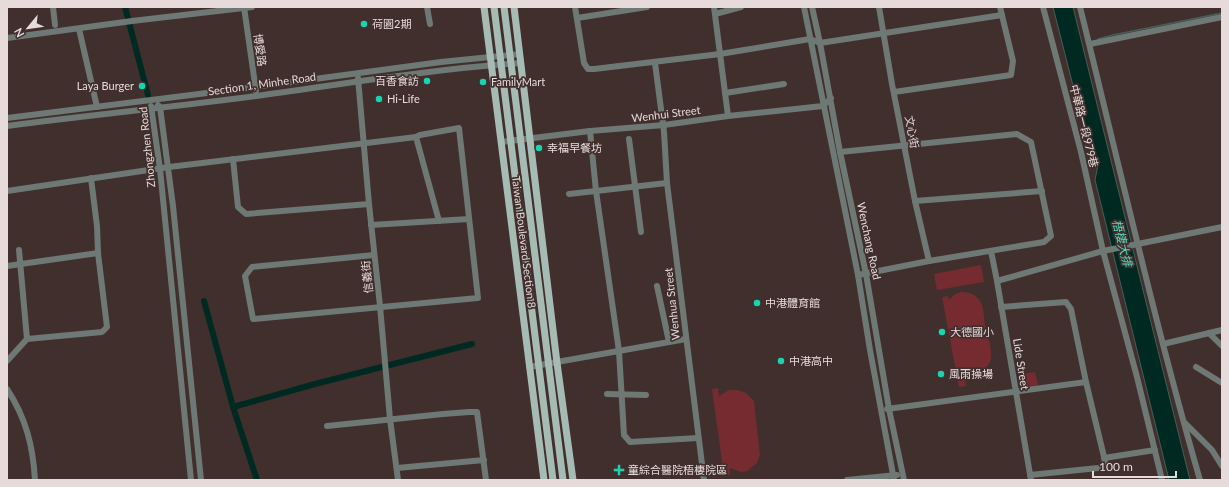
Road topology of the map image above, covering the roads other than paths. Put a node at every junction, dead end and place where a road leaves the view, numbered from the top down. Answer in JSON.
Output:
{"nodes":[{"id":1,"x":53,"y":7,"type":"edge"},
{"id":2,"x":252,"y":7,"type":"edge"},
{"id":3,"x":426,"y":7,"type":"edge"},
{"id":4,"x":484,"y":7,"type":"edge"},
{"id":5,"x":494,"y":7,"type":"edge"},
{"id":6,"x":504,"y":7,"type":"edge"},
{"id":7,"x":514,"y":7,"type":"edge"},
{"id":8,"x":576,"y":7,"type":"edge"},
{"id":9,"x":647,"y":7,"type":"edge"},
{"id":10,"x":714,"y":7,"type":"edge"},
{"id":11,"x":741,"y":7,"type":"edge"},
{"id":12,"x":804,"y":7,"type":"edge"},
{"id":13,"x":812,"y":7,"type":"edge"},
{"id":14,"x":879,"y":7,"type":"edge"},
{"id":15,"x":1000,"y":7,"type":"edge"},
{"id":16,"x":1043,"y":7,"type":"edge"},
{"id":17,"x":1080,"y":7,"type":"edge"},
{"id":18,"x":244,"y":8,"type":"edge"},
{"id":19,"x":715,"y":14,"type":"junction"},
{"id":20,"x":1002,"y":15,"type":"junction"},
{"id":21,"x":1222,"y":17,"type":"edge"},
{"id":22,"x":577,"y":18,"type":"junction"},
{"id":23,"x":430,"y":24,"type":"dead end"},
{"id":24,"x":55,"y":25,"type":"dead end"},
{"id":25,"x":79,"y":29,"type":"junction"},
{"id":26,"x":884,"y":33,"type":"junction"},
{"id":27,"x":7,"y":38,"type":"edge"},
{"id":28,"x":810,"y":40,"type":"junction"},
{"id":29,"x":820,"y":43,"type":"junction"},
{"id":30,"x":1090,"y":44,"type":"junction"},
{"id":31,"x":520,"y":54,"type":"junction"},
{"id":32,"x":720,"y":54,"type":"junction"},
{"id":33,"x":510,"y":55,"type":"junction"},
{"id":34,"x":501,"y":60,"type":"junction"},
{"id":35,"x":491,"y":61,"type":"junction"},
{"id":36,"x":656,"y":62,"type":"junction"},
{"id":37,"x":521,"y":63,"type":"junction"},
{"id":38,"x":511,"y":64,"type":"junction"},
{"id":39,"x":357,"y":73,"type":"junction"},
{"id":40,"x":359,"y":80,"type":"junction"},
{"id":41,"x":784,"y":84,"type":"dead end"},
{"id":42,"x":255,"y":87,"type":"junction"},
{"id":43,"x":894,"y":92,"type":"junction"},
{"id":44,"x":725,"y":93,"type":"junction"},
{"id":45,"x":257,"y":96,"type":"junction"},
{"id":46,"x":831,"y":98,"type":"junction"},
{"id":47,"x":152,"y":100,"type":"junction"},
{"id":48,"x":823,"y":106,"type":"junction"},
{"id":49,"x":97,"y":107,"type":"junction"},
{"id":50,"x":160,"y":107,"type":"junction"},
{"id":51,"x":151,"y":109,"type":"junction"},
{"id":52,"x":728,"y":116,"type":"junction"},
{"id":53,"x":7,"y":118,"type":"edge"},
{"id":54,"x":664,"y":125,"type":"junction"},
{"id":55,"x":7,"y":126,"type":"edge"},
{"id":56,"x":590,"y":131,"type":"junction"},
{"id":57,"x":416,"y":137,"type":"junction"},
{"id":58,"x":530,"y":138,"type":"junction"},
{"id":59,"x":629,"y":139,"type":"dead end"},
{"id":60,"x":520,"y":140,"type":"junction"},
{"id":61,"x":511,"y":141,"type":"junction"},
{"id":62,"x":501,"y":142,"type":"junction"},
{"id":63,"x":364,"y":144,"type":"junction"},
{"id":64,"x":904,"y":145,"type":"junction"},
{"id":65,"x":840,"y":152,"type":"junction"},
{"id":66,"x":233,"y":159,"type":"junction"},
{"id":67,"x":169,"y":167,"type":"junction"},
{"id":68,"x":160,"y":169,"type":"junction"},
{"id":69,"x":91,"y":178,"type":"junction"},
{"id":70,"x":668,"y":183,"type":"junction"},
{"id":71,"x":634,"y":186,"type":"junction"},
{"id":72,"x":7,"y":191,"type":"edge"},
{"id":73,"x":596,"y":191,"type":"junction"},
{"id":74,"x":1042,"y":191,"type":"junction"},
{"id":75,"x":569,"y":194,"type":"dead end"},
{"id":76,"x":915,"y":202,"type":"junction"},
{"id":77,"x":369,"y":204,"type":"junction"},
{"id":78,"x":469,"y":219,"type":"junction"},
{"id":79,"x":439,"y":221,"type":"junction"},
{"id":80,"x":371,"y":225,"type":"junction"},
{"id":81,"x":1222,"y":227,"type":"edge"},
{"id":82,"x":641,"y":232,"type":"dead end"},
{"id":83,"x":1138,"y":244,"type":"junction"},
{"id":84,"x":19,"y":250,"type":"dead end"},
{"id":85,"x":991,"y":251,"type":"junction"},
{"id":86,"x":1103,"y":251,"type":"junction"},
{"id":87,"x":98,"y":253,"type":"junction"},
{"id":88,"x":374,"y":255,"type":"junction"},
{"id":89,"x":928,"y":261,"type":"junction"},
{"id":90,"x":20,"y":264,"type":"junction"},
{"id":91,"x":7,"y":266,"type":"edge"},
{"id":92,"x":866,"y":274,"type":"junction"},
{"id":93,"x":858,"y":275,"type":"junction"},
{"id":94,"x":997,"y":281,"type":"junction"},
{"id":95,"x":657,"y":286,"type":"dead end"},
{"id":96,"x":380,"y":306,"type":"junction"},
{"id":97,"x":1001,"y":307,"type":"junction"},
{"id":98,"x":1222,"y":330,"type":"edge"},
{"id":99,"x":1209,"y":333,"type":"junction"},
{"id":100,"x":27,"y":339,"type":"junction"},
{"id":101,"x":686,"y":339,"type":"junction"},
{"id":102,"x":669,"y":342,"type":"junction"},
{"id":103,"x":1163,"y":344,"type":"junction"},
{"id":104,"x":1222,"y":346,"type":"edge"},
{"id":105,"x":619,"y":351,"type":"junction"},
{"id":106,"x":7,"y":361,"type":"edge"},
{"id":107,"x":558,"y":363,"type":"junction"},
{"id":108,"x":548,"y":364,"type":"junction"},
{"id":109,"x":539,"y":366,"type":"junction"},
{"id":110,"x":529,"y":367,"type":"junction"},
{"id":111,"x":1196,"y":367,"type":"dead end"},
{"id":112,"x":1221,"y":380,"type":"edge"},
{"id":113,"x":1086,"y":382,"type":"junction"},
{"id":114,"x":7,"y":389,"type":"edge"},
{"id":115,"x":1015,"y":392,"type":"junction"},
{"id":116,"x":607,"y":394,"type":"dead end"},
{"id":117,"x":621,"y":394,"type":"junction"},
{"id":118,"x":646,"y":395,"type":"dead end"},
{"id":119,"x":889,"y":409,"type":"junction"},
{"id":120,"x":881,"y":410,"type":"junction"},
{"id":121,"x":390,"y":419,"type":"junction"},
{"id":122,"x":1183,"y":422,"type":"junction"},
{"id":123,"x":327,"y":426,"type":"dead end"},
{"id":124,"x":698,"y":438,"type":"junction"},
{"id":125,"x":1155,"y":450,"type":"junction"},
{"id":126,"x":1104,"y":458,"type":"junction"},
{"id":127,"x":484,"y":460,"type":"junction"},
{"id":128,"x":1222,"y":466,"type":"edge"},
{"id":129,"x":397,"y":468,"type":"junction"},
{"id":130,"x":903,"y":477,"type":"edge"},
{"id":131,"x":894,"y":478,"type":"edge"},
{"id":132,"x":1031,"y":478,"type":"edge"},
{"id":133,"x":35,"y":480,"type":"edge"},
{"id":134,"x":191,"y":480,"type":"edge"},
{"id":135,"x":200,"y":480,"type":"edge"},
{"id":136,"x":398,"y":480,"type":"edge"},
{"id":137,"x":486,"y":480,"type":"edge"},
{"id":138,"x":544,"y":480,"type":"edge"},
{"id":139,"x":553,"y":480,"type":"edge"},
{"id":140,"x":563,"y":480,"type":"edge"},
{"id":141,"x":573,"y":480,"type":"edge"},
{"id":142,"x":704,"y":480,"type":"edge"},
{"id":143,"x":847,"y":480,"type":"edge"},
{"id":144,"x":1162,"y":480,"type":"edge"},
{"id":145,"x":1200,"y":480,"type":"edge"}],
"edges":[{"from":1,"to":24,"type":"street"},
{"from":2,"to":18,"type":"street"},
{"from":3,"to":23,"type":"street"},
{"from":4,"to":35,"type":"main road","name":"Taiwan Boulevard Section 8"},
{"from":5,"to":34,"type":"main road","name":"Taiwan Boulevard Section 8"},
{"from":6,"to":33,"type":"main road","name":"Taiwan Boulevard Section 8"},
{"from":7,"to":31,"type":"main road","name":"Taiwan Boulevard Section 8"},
{"from":8,"to":22,"type":"street"},
{"from":9,"to":22,"type":"street"},
{"from":10,"to":19,"type":"street"},
{"from":11,"to":19,"type":"street"},
{"from":12,"to":28,"type":"street","name":"Wenchang Road"},
{"from":13,"to":29,"type":"street","name":"Wenchang Road"},
{"from":14,"to":26,"type":"street","name":"文心街"},
{"from":15,"to":20,"type":"street"},
{"from":16,"to":86,"type":"street","name":"中華路一段979巷"},
{"from":17,"to":30,"type":"street"},
{"from":18,"to":25,"type":"street"},
{"from":18,"to":42,"type":"street","name":"博愛路"},
{"from":19,"to":32,"type":"street"},
{"from":20,"to":26,"type":"street"},
{"from":20,"to":43,"type":"street"},
{"from":21,"to":30,"type":"street"},
{"from":22,"to":36,"type":"street"},
{"from":25,"to":27,"type":"street"},
{"from":25,"to":49,"type":"street"},
{"from":26,"to":29,"type":"street"},
{"from":26,"to":43,"type":"street","name":"文心街"},
{"from":28,"to":29,"type":"street"},
{"from":28,"to":32,"type":"street"},
{"from":28,"to":48,"type":"street","name":"Wenchang Road"},
{"from":29,"to":46,"type":"street","name":"Wenchang Road"},
{"from":30,"to":83,"type":"street"},
{"from":31,"to":33,"type":"street","name":"Section 1, Minhe Road"},
{"from":31,"to":37,"type":"main road","name":"Taiwan Boulevard Section 8"},
{"from":32,"to":36,"type":"street"},
{"from":32,"to":44,"type":"street"},
{"from":33,"to":34,"type":"street","name":"Section 1, Minhe Road"},
{"from":33,"to":37,"type":"main road"},
{"from":33,"to":38,"type":"main road","name":"Taiwan Boulevard Section 8"},
{"from":34,"to":35,"type":"street","name":"Section 1, Minhe Road"},
{"from":34,"to":38,"type":"street","name":"Section 1, Minhe Road"},
{"from":34,"to":61,"type":"main road","name":"Taiwan Boulevard Section 8"},
{"from":35,"to":39,"type":"street","name":"Section 1, Minhe Road"},
{"from":35,"to":40,"type":"street","name":"Section 1, Minhe Road"},
{"from":35,"to":62,"type":"main road","name":"Taiwan Boulevard Section 8"},
{"from":36,"to":54,"type":"street","name":"Wenhua Street"},
{"from":37,"to":38,"type":"street","name":"Section 1, Minhe Road"},
{"from":37,"to":58,"type":"main road","name":"Taiwan Boulevard Section 8"},
{"from":38,"to":60,"type":"main road","name":"Taiwan Boulevard Section 8"},
{"from":39,"to":40,"type":"street","name":"信義街"},
{"from":39,"to":42,"type":"street","name":"Section 1, Minhe Road"},
{"from":40,"to":45,"type":"street","name":"Section 1, Minhe Road"},
{"from":40,"to":63,"type":"street","name":"信義街"},
{"from":41,"to":44,"type":"street"},
{"from":42,"to":45,"type":"street","name":"博愛路"},
{"from":42,"to":47,"type":"street","name":"Section 1, Minhe Road"},
{"from":43,"to":64,"type":"street","name":"文心街"},
{"from":44,"to":52,"type":"street"},
{"from":45,"to":50,"type":"street","name":"Section 1, Minhe Road"},
{"from":46,"to":48,"type":"street"},
{"from":46,"to":65,"type":"street","name":"Wenchang Road"},
{"from":47,"to":49,"type":"street","name":"Section 1, Minhe Road"},
{"from":47,"to":50,"type":"street","name":"Zhongzhen Road"},
{"from":47,"to":51,"type":"street","name":"Zhongzhen Road"},
{"from":48,"to":52,"type":"street","name":"Wenhui Street"},
{"from":48,"to":93,"type":"street","name":"Wenchang Road"},
{"from":49,"to":53,"type":"street","name":"Section 1, Minhe Road"},
{"from":50,"to":51,"type":"street","name":"Section 1, Minhe Road"},
{"from":50,"to":67,"type":"street","name":"Zhongzhen Road"},
{"from":51,"to":55,"type":"street","name":"Section 1, Minhe Road"},
{"from":51,"to":68,"type":"street","name":"Zhongzhen Road"},
{"from":52,"to":54,"type":"street","name":"Wenhui Street"},
{"from":54,"to":56,"type":"street","name":"Wenhui Street"},
{"from":54,"to":70,"type":"street","name":"Wenhua Street"},
{"from":56,"to":58,"type":"street","name":"Wenhui Street"},
{"from":56,"to":73,"type":"street"},
{"from":57,"to":63,"type":"street"},
{"from":57,"to":78,"type":"street"},
{"from":57,"to":79,"type":"street"},
{"from":58,"to":60,"type":"street","name":"Wenhui Street"},
{"from":58,"to":107,"type":"main road","name":"Taiwan Boulevard Section 8"},
{"from":59,"to":71,"type":"street"},
{"from":60,"to":61,"type":"street","name":"Wenhui Street"},
{"from":60,"to":108,"type":"main road","name":"Taiwan Boulevard Section 8"},
{"from":61,"to":62,"type":"street","name":"Wenhui Street"},
{"from":61,"to":109,"type":"main road","name":"Taiwan Boulevard Section 8"},
{"from":62,"to":110,"type":"main road","name":"Taiwan Boulevard Section 8"},
{"from":63,"to":66,"type":"street"},
{"from":63,"to":77,"type":"street","name":"信義街"},
{"from":64,"to":65,"type":"street"},
{"from":64,"to":74,"type":"street"},
{"from":64,"to":76,"type":"street","name":"文心街"},
{"from":65,"to":92,"type":"street","name":"Wenchang Road"},
{"from":66,"to":67,"type":"street"},
{"from":66,"to":77,"type":"street"},
{"from":67,"to":68,"type":"street"},
{"from":67,"to":135,"type":"street","name":"Zhongzhen Road"},
{"from":68,"to":69,"type":"street"},
{"from":68,"to":134,"type":"street","name":"Zhongzhen Road"},
{"from":69,"to":72,"type":"street"},
{"from":69,"to":87,"type":"street"},
{"from":70,"to":71,"type":"street"},
{"from":70,"to":101,"type":"street","name":"Wenhua Street"},
{"from":71,"to":73,"type":"street"},
{"from":71,"to":82,"type":"street"},
{"from":73,"to":75,"type":"street"},
{"from":73,"to":105,"type":"street"},
{"from":74,"to":76,"type":"street"},
{"from":74,"to":85,"type":"street"},
{"from":76,"to":89,"type":"street","name":"文心街"},
{"from":77,"to":80,"type":"street","name":"信義街"},
{"from":78,"to":79,"type":"street"},
{"from":78,"to":96,"type":"street"},
{"from":79,"to":80,"type":"street"},
{"from":80,"to":88,"type":"street","name":"信義街"},
{"from":81,"to":83,"type":"street"},
{"from":83,"to":86,"type":"street"},
{"from":83,"to":103,"type":"street"},
{"from":84,"to":90,"type":"street"},
{"from":85,"to":89,"type":"street"},
{"from":85,"to":94,"type":"street","name":"Lide Street"},
{"from":86,"to":94,"type":"street"},
{"from":86,"to":125,"type":"street","name":"中華路一段979巷"},
{"from":87,"to":90,"type":"street"},
{"from":87,"to":100,"type":"street"},
{"from":88,"to":96,"type":"street","name":"信義街"},
{"from":88,"to":96,"type":"street"},
{"from":89,"to":92,"type":"street"},
{"from":90,"to":91,"type":"street"},
{"from":90,"to":100,"type":"street"},
{"from":92,"to":93,"type":"street"},
{"from":92,"to":119,"type":"street","name":"Wenchang Road"},
{"from":93,"to":120,"type":"street","name":"Wenchang Road"},
{"from":94,"to":97,"type":"street","name":"Lide Street"},
{"from":95,"to":102,"type":"street"},
{"from":96,"to":121,"type":"street","name":"信義街"},
{"from":97,"to":113,"type":"street"},
{"from":97,"to":115,"type":"street","name":"Lide Street"},
{"from":98,"to":99,"type":"street"},
{"from":99,"to":103,"type":"street"},
{"from":99,"to":104,"type":"street"},
{"from":100,"to":106,"type":"street"},
{"from":101,"to":102,"type":"street"},
{"from":101,"to":124,"type":"street","name":"Wenhua Street"},
{"from":102,"to":105,"type":"street"},
{"from":103,"to":122,"type":"street"},
{"from":105,"to":107,"type":"street"},
{"from":105,"to":117,"type":"street"},
{"from":107,"to":108,"type":"street"},
{"from":107,"to":141,"type":"main road","name":"Taiwan Boulevard Section 8"},
{"from":108,"to":109,"type":"street"},
{"from":108,"to":140,"type":"main road","name":"Taiwan Boulevard Section 8"},
{"from":109,"to":110,"type":"street"},
{"from":109,"to":139,"type":"main road","name":"Taiwan Boulevard Section 8"},
{"from":110,"to":138,"type":"main road","name":"Taiwan Boulevard Section 8"},
{"from":111,"to":112,"type":"street"},
{"from":113,"to":115,"type":"street"},
{"from":113,"to":126,"type":"street"},
{"from":114,"to":133,"type":"street"},
{"from":115,"to":119,"type":"street"},
{"from":115,"to":132,"type":"street","name":"Lide Street"},
{"from":116,"to":117,"type":"street"},
{"from":117,"to":118,"type":"street"},
{"from":117,"to":124,"type":"street"},
{"from":119,"to":120,"type":"street"},
{"from":119,"to":130,"type":"street","name":"Wenchang Road"},
{"from":120,"to":131,"type":"street","name":"Wenchang Road"},
{"from":121,"to":123,"type":"street"},
{"from":121,"to":127,"type":"street"},
{"from":121,"to":129,"type":"street","name":"信義街"},
{"from":122,"to":128,"type":"street"},
{"from":122,"to":145,"type":"street"},
{"from":124,"to":142,"type":"street","name":"Wenhua Street"},
{"from":125,"to":126,"type":"street"},
{"from":125,"to":144,"type":"street","name":"中華路一段979巷"},
{"from":126,"to":132,"type":"street"},
{"from":127,"to":129,"type":"street"},
{"from":127,"to":137,"type":"street"},
{"from":129,"to":136,"type":"street","name":"信義街"},
{"from":130,"to":131,"type":"street"},
{"from":131,"to":143,"type":"street"}]}
